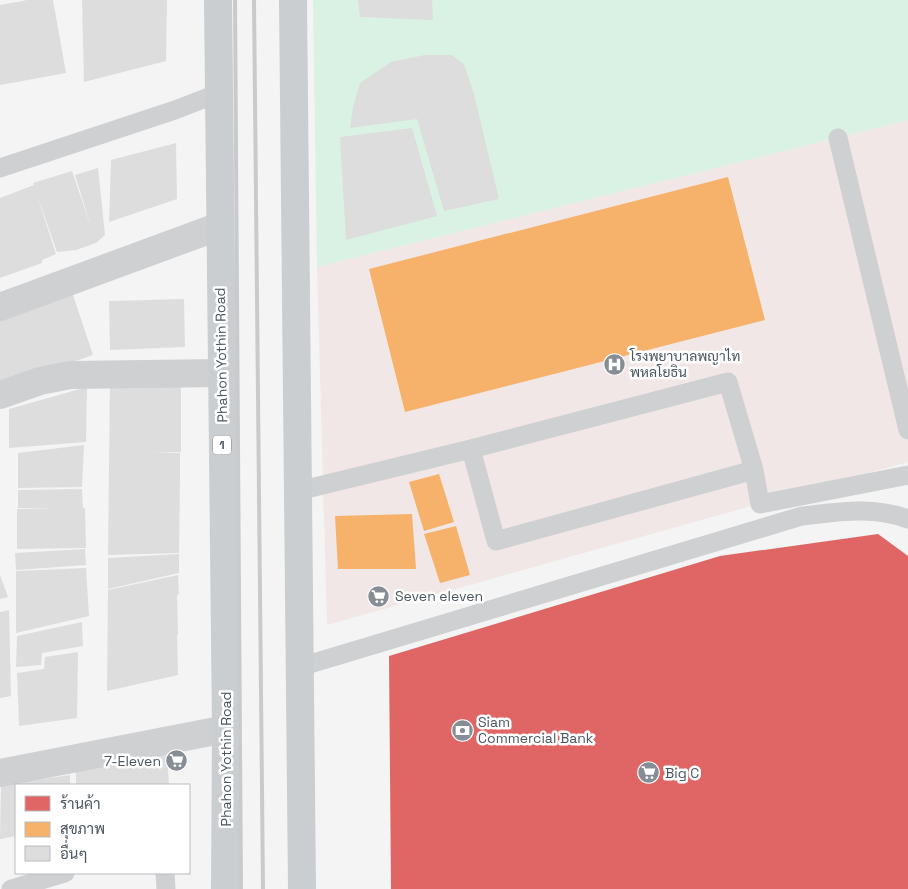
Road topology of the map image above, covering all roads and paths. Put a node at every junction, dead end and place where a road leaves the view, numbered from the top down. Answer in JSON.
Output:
{"nodes":[{"id":1,"x":218,"y":0,"type":"edge"},
{"id":2,"x":293,"y":0,"type":"edge"},
{"id":3,"x":219,"y":93,"type":"junction"},
{"id":4,"x":838,"y":138,"type":"dead end"},
{"id":5,"x":0,"y":168,"type":"edge"},
{"id":6,"x":220,"y":226,"type":"junction"},
{"id":7,"x":0,"y":307,"type":"edge"},
{"id":8,"x":221,"y":373,"type":"junction"},
{"id":9,"x":0,"y":395,"type":"edge"},
{"id":10,"x":908,"y":430,"type":"edge"},
{"id":11,"x":471,"y":449,"type":"junction"},
{"id":12,"x":754,"y":470,"type":"junction"},
{"id":13,"x":908,"y":475,"type":"edge"},
{"id":14,"x":298,"y":491,"type":"junction"},
{"id":15,"x":908,"y":519,"type":"edge"},
{"id":16,"x":300,"y":667,"type":"junction"},
{"id":17,"x":226,"y":729,"type":"junction"},
{"id":18,"x":0,"y":773,"type":"edge"},
{"id":19,"x":62,"y":874,"type":"edge"},
{"id":20,"x":165,"y":874,"type":"edge"},
{"id":21,"x":11,"y":889,"type":"edge"},
{"id":22,"x":166,"y":889,"type":"edge"},
{"id":23,"x":225,"y":889,"type":"edge"},
{"id":24,"x":302,"y":889,"type":"edge"}],
"edges":[{"from":1,"to":3,"type":"main road","name":"Phahon Yothin Road","number":"1"},
{"from":2,"to":14,"type":"main road"},
{"from":3,"to":5,"type":"lane"},
{"from":3,"to":6,"type":"main road","name":"Phahon Yothin Road","number":"1"},
{"from":4,"to":10,"type":"lane"},
{"from":6,"to":7,"type":"street"},
{"from":6,"to":8,"type":"main road","name":"Phahon Yothin Road","number":"1"},
{"from":8,"to":9,"type":"street"},
{"from":8,"to":17,"type":"main road","name":"Phahon Yothin Road","number":"1"},
{"from":11,"to":12,"type":"lane"},
{"from":11,"to":12,"type":"lane"},
{"from":11,"to":14,"type":"lane"},
{"from":12,"to":13,"type":"lane"},
{"from":14,"to":16,"type":"main road"},
{"from":15,"to":16,"type":"lane"},
{"from":16,"to":24,"type":"main road"},
{"from":17,"to":18,"type":"street"},
{"from":17,"to":23,"type":"main road","name":"Phahon Yothin Road","number":"1"},
{"from":19,"to":21,"type":"lane"},
{"from":20,"to":22,"type":"lane"}]}
